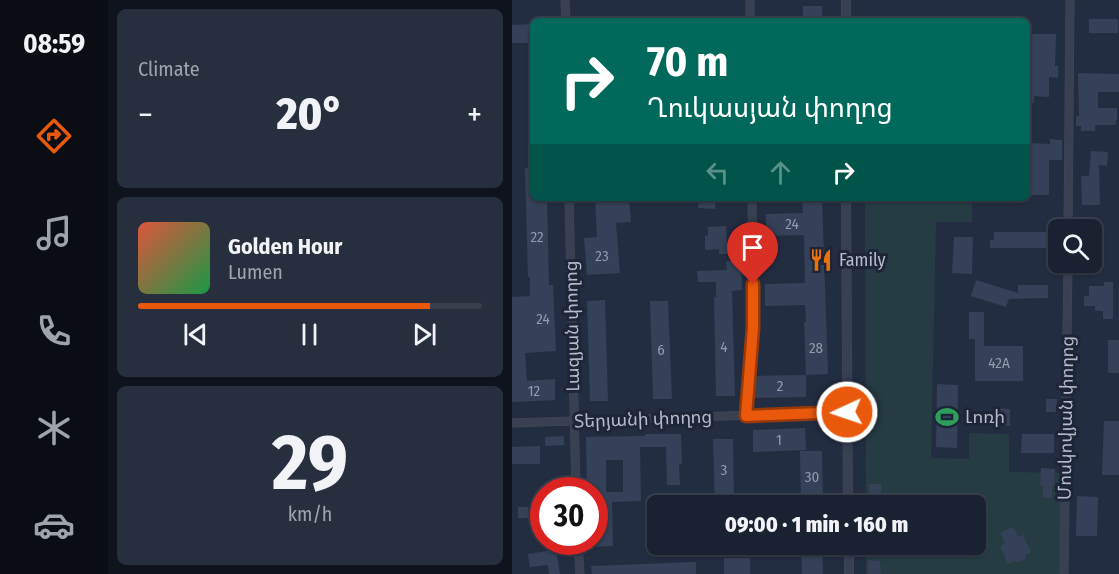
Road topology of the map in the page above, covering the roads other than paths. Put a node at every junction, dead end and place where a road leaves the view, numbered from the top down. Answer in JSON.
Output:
{"nodes":[{"id":1,"x":565,"y":0,"type":"edge"},
{"id":2,"x":750,"y":0,"type":"edge"},
{"id":3,"x":846,"y":0,"type":"edge"},
{"id":4,"x":1070,"y":0,"type":"edge"},
{"id":5,"x":566,"y":18,"type":"edge"},
{"id":6,"x":750,"y":18,"type":"edge"},
{"id":7,"x":846,"y":18,"type":"edge"},
{"id":8,"x":569,"y":201,"type":"edge"},
{"id":9,"x":752,"y":201,"type":"edge"},
{"id":10,"x":846,"y":201,"type":"edge"},
{"id":11,"x":1068,"y":219,"type":"edge"},
{"id":12,"x":1068,"y":273,"type":"edge"},
{"id":13,"x":847,"y":412,"type":"junction"},
{"id":14,"x":746,"y":416,"type":"junction"},
{"id":15,"x":574,"y":421,"type":"junction"},
{"id":16,"x":512,"y":423,"type":"edge"},
{"id":17,"x":576,"y":477,"type":"edge"},
{"id":18,"x":848,"y":495,"type":"edge"},
{"id":19,"x":579,"y":555,"type":"edge"},
{"id":20,"x":849,"y":555,"type":"edge"},
{"id":21,"x":580,"y":574,"type":"edge"},
{"id":22,"x":849,"y":574,"type":"edge"},
{"id":23,"x":1064,"y":574,"type":"edge"}],
"edges":[{"from":1,"to":5,"type":"street"},
{"from":2,"to":6,"type":"street"},
{"from":3,"to":7,"type":"street"},
{"from":4,"to":11,"type":"street"},
{"from":8,"to":15,"type":"street","name":"Լազյան փողոց"},
{"from":9,"to":14,"type":"street"},
{"from":10,"to":13,"type":"street"},
{"from":12,"to":23,"type":"street","name":"Մոսկովյան փողոց"},
{"from":13,"to":14,"type":"street","name":"Տերյանի փողոց"},
{"from":13,"to":18,"type":"street"},
{"from":14,"to":15,"type":"street","name":"Տերյանի փողոց"},
{"from":15,"to":16,"type":"street","name":"Տերյանի փողոց"},
{"from":15,"to":17,"type":"street","name":"Լազյան փողոց"},
{"from":19,"to":21,"type":"street"},
{"from":20,"to":22,"type":"street"}]}
